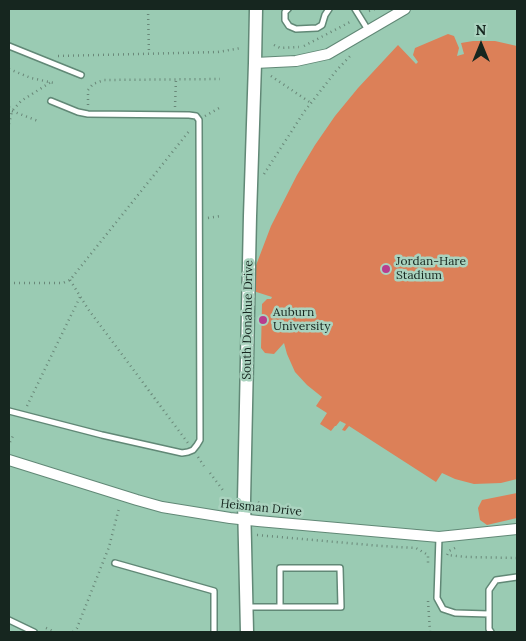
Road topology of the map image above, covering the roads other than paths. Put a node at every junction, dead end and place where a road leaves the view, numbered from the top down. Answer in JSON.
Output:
{"nodes":[{"id":1,"x":256,"y":9,"type":"edge"},
{"id":2,"x":288,"y":9,"type":"edge"},
{"id":3,"x":329,"y":9,"type":"edge"},
{"id":4,"x":355,"y":9,"type":"edge"},
{"id":5,"x":405,"y":9,"type":"edge"},
{"id":6,"x":368,"y":30,"type":"junction"},
{"id":7,"x":9,"y":46,"type":"edge"},
{"id":8,"x":255,"y":63,"type":"junction"},
{"id":9,"x":81,"y":75,"type":"dead end"},
{"id":10,"x":51,"y":101,"type":"dead end"},
{"id":11,"x":9,"y":411,"type":"edge"},
{"id":12,"x":9,"y":460,"type":"edge"},
{"id":13,"x":244,"y":520,"type":"junction"},
{"id":14,"x":517,"y":529,"type":"edge"},
{"id":15,"x":439,"y":537,"type":"junction"},
{"id":16,"x":115,"y":563,"type":"dead end"},
{"id":17,"x":517,"y":577,"type":"edge"},
{"id":18,"x":246,"y":607,"type":"junction"},
{"id":19,"x":280,"y":607,"type":"junction"},
{"id":20,"x":489,"y":614,"type":"junction"},
{"id":21,"x":9,"y":620,"type":"edge"},
{"id":22,"x":34,"y":632,"type":"edge"},
{"id":23,"x":214,"y":632,"type":"edge"},
{"id":24,"x":247,"y":632,"type":"edge"},
{"id":25,"x":490,"y":632,"type":"edge"}],
"edges":[{"from":1,"to":8,"type":"street","name":"South Donahue Drive"},
{"from":2,"to":3,"type":"lane"},
{"from":4,"to":6,"type":"lane"},
{"from":5,"to":6,"type":"street"},
{"from":6,"to":8,"type":"street"},
{"from":7,"to":9,"type":"lane"},
{"from":8,"to":13,"type":"street","name":"South Donahue Drive"},
{"from":10,"to":11,"type":"lane"},
{"from":12,"to":13,"type":"street","name":"Heisman Drive"},
{"from":13,"to":15,"type":"street","name":"Heisman Drive"},
{"from":13,"to":18,"type":"street","name":"South Donahue Drive"},
{"from":14,"to":15,"type":"street","name":"Heisman Drive"},
{"from":15,"to":20,"type":"lane"},
{"from":16,"to":23,"type":"lane"},
{"from":17,"to":20,"type":"lane"},
{"from":18,"to":19,"type":"lane"},
{"from":18,"to":24,"type":"street","name":"South Donahue Drive"},
{"from":19,"to":19,"type":"lane"},
{"from":20,"to":25,"type":"lane"},
{"from":21,"to":22,"type":"lane"}]}
